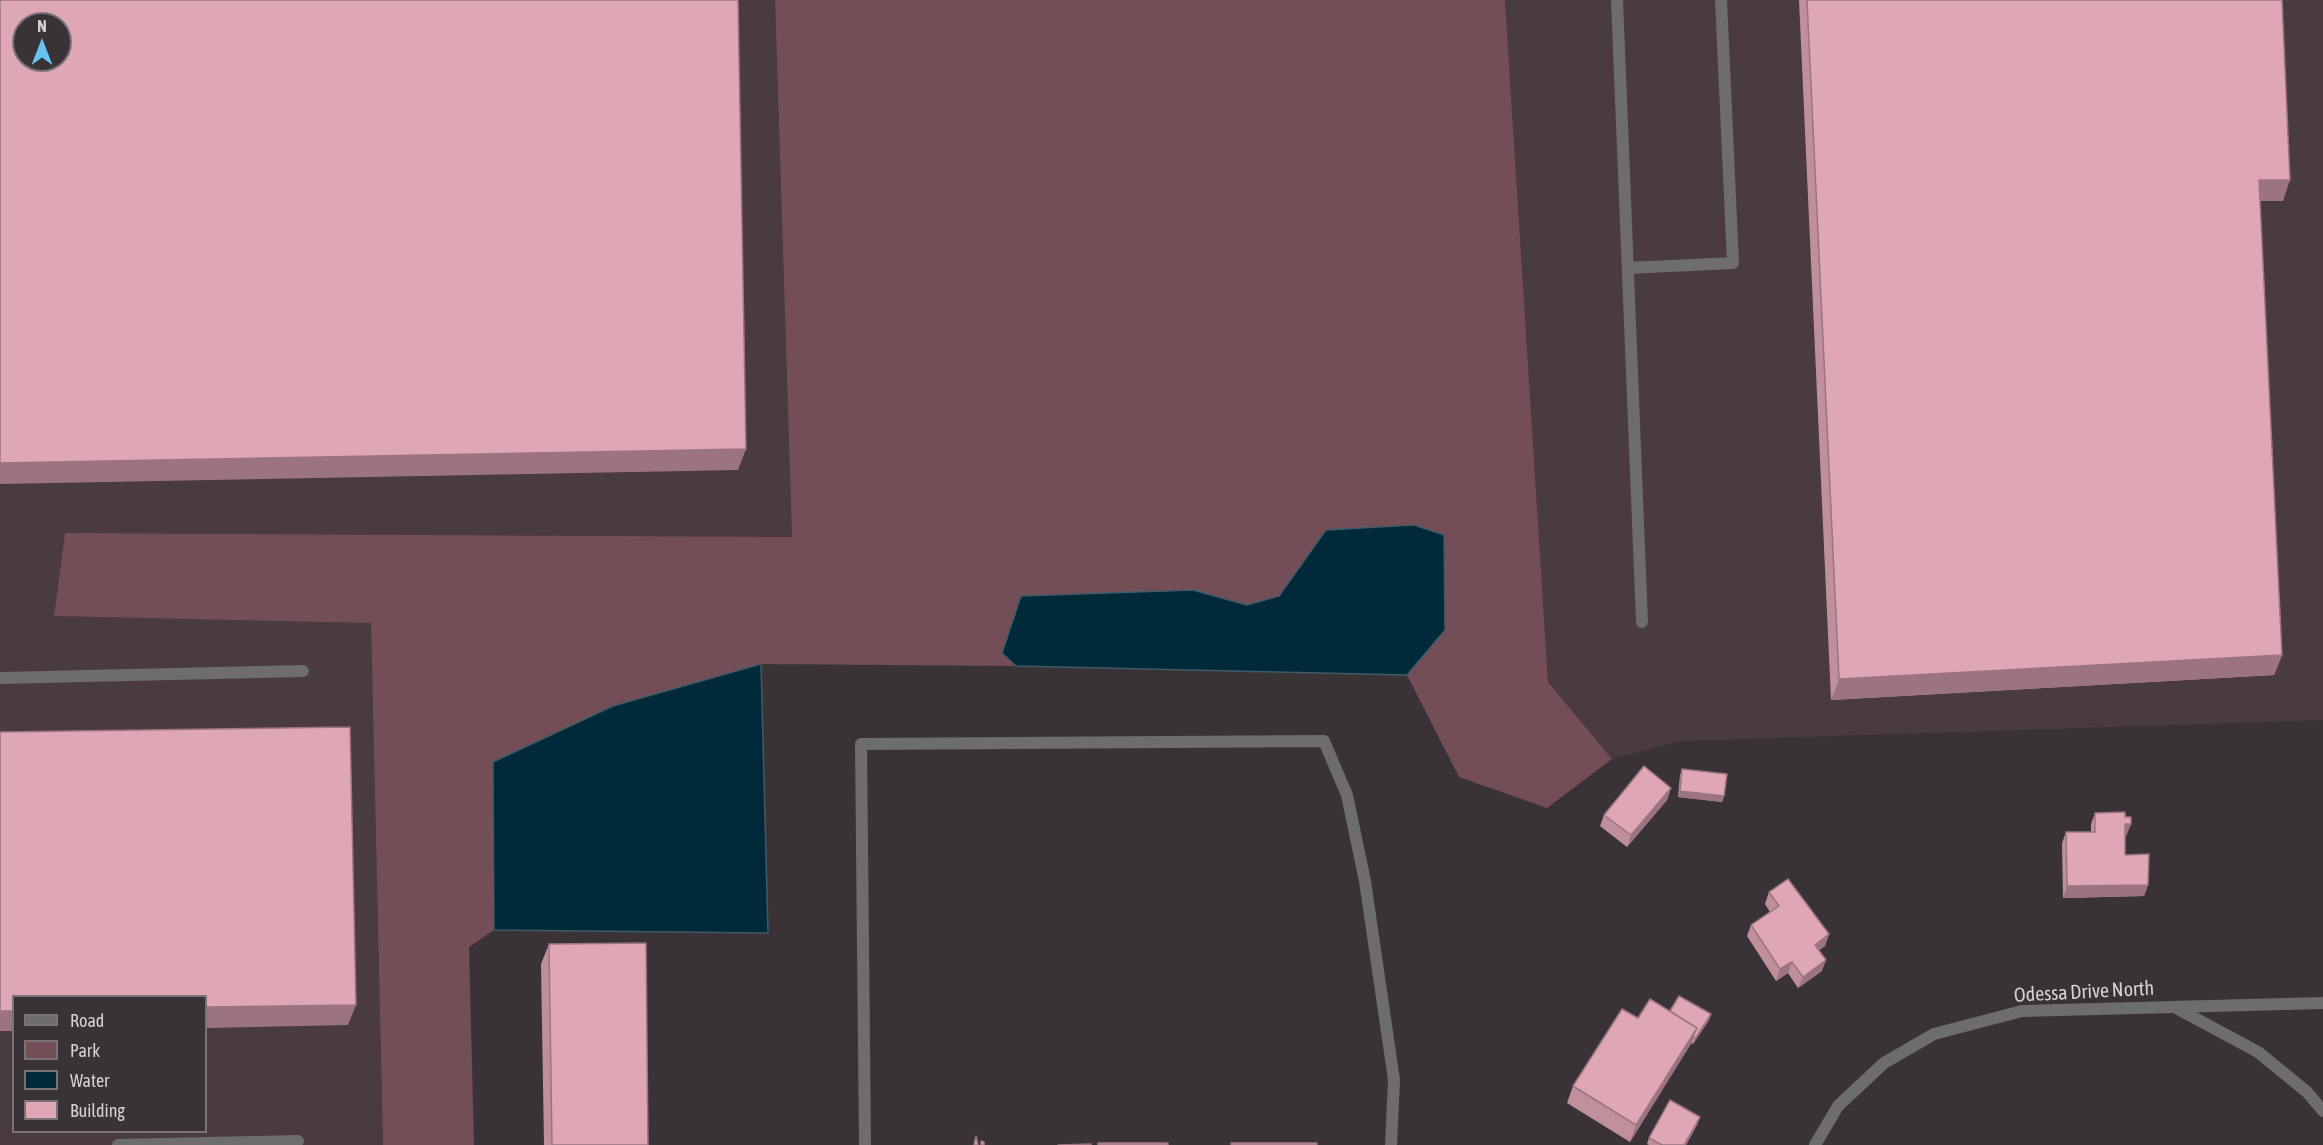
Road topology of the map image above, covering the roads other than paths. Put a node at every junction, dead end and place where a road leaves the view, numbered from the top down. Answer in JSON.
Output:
{"nodes":[{"id":1,"x":1617,"y":0,"type":"edge"},
{"id":2,"x":1721,"y":0,"type":"edge"},
{"id":3,"x":1628,"y":268,"type":"junction"},
{"id":4,"x":1642,"y":622,"type":"dead end"},
{"id":5,"x":303,"y":671,"type":"dead end"},
{"id":6,"x":0,"y":678,"type":"edge"},
{"id":7,"x":2323,"y":1003,"type":"edge"},
{"id":8,"x":2176,"y":1007,"type":"junction"},
{"id":9,"x":2323,"y":1111,"type":"edge"},
{"id":10,"x":298,"y":1141,"type":"dead end"},
{"id":11,"x":118,"y":1145,"type":"edge"},
{"id":12,"x":865,"y":1145,"type":"edge"},
{"id":13,"x":1391,"y":1145,"type":"edge"},
{"id":14,"x":1815,"y":1145,"type":"edge"}],
"edges":[{"from":1,"to":3,"type":"street"},
{"from":2,"to":3,"type":"street"},
{"from":3,"to":4,"type":"street"},
{"from":5,"to":6,"type":"street"},
{"from":7,"to":8,"type":"street","name":"Odessa Drive North"},
{"from":8,"to":9,"type":"street"},
{"from":8,"to":14,"type":"street","name":"Odessa Drive North"},
{"from":10,"to":11,"type":"street"},
{"from":12,"to":13,"type":"street"}]}
